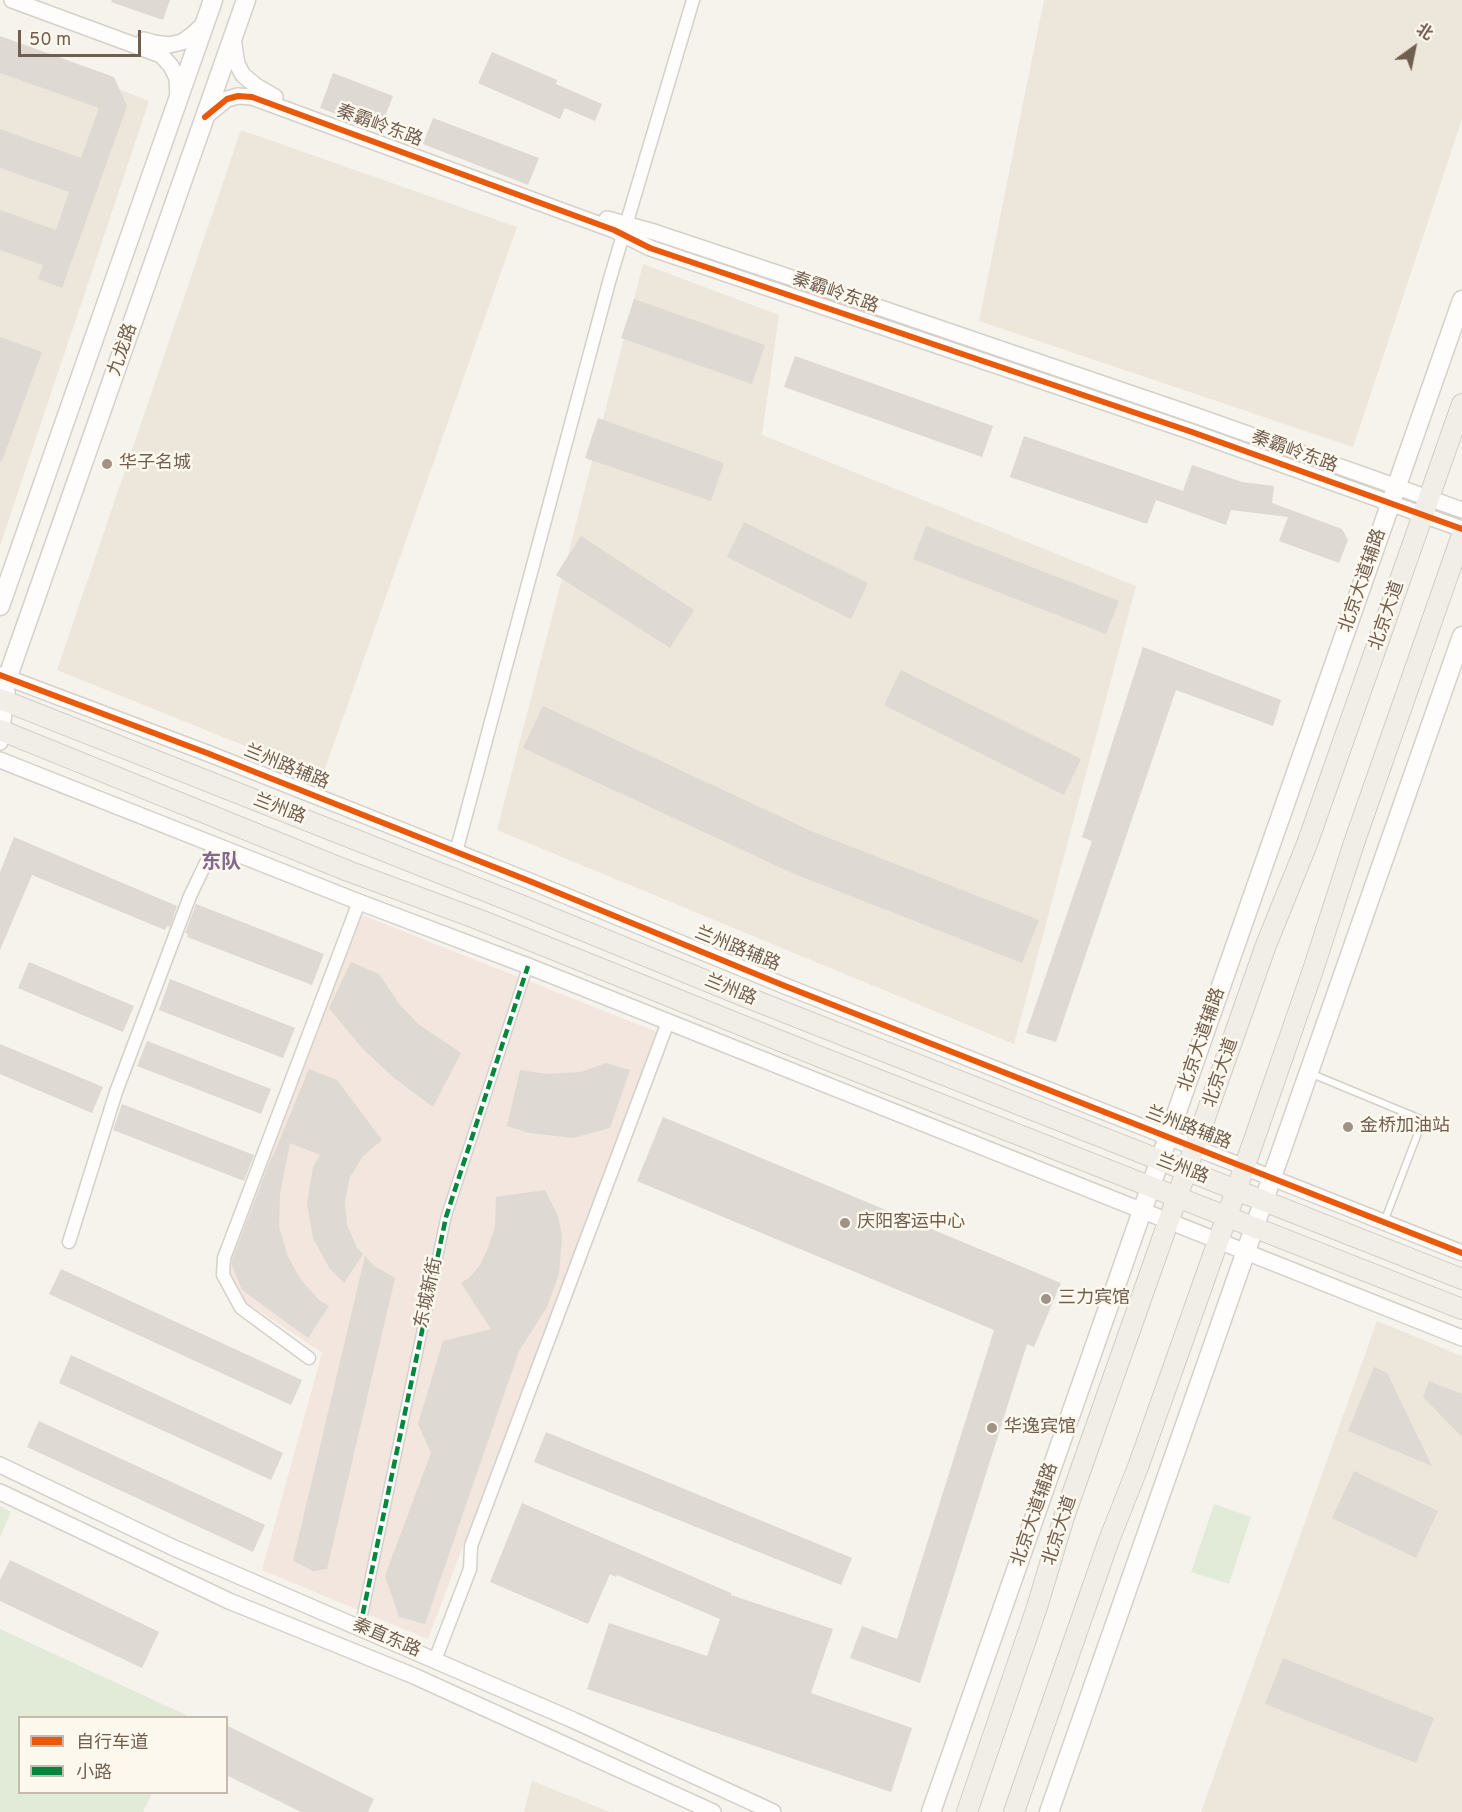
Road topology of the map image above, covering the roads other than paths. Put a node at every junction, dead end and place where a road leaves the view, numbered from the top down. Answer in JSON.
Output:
{"nodes":[{"id":1,"x":12,"y":0,"type":"edge"},
{"id":2,"x":32,"y":0,"type":"edge"},
{"id":3,"x":213,"y":0,"type":"edge"},
{"id":4,"x":246,"y":0,"type":"edge"},
{"id":5,"x":693,"y":0,"type":"edge"},
{"id":6,"x":205,"y":23,"type":"junction"},
{"id":7,"x":233,"y":36,"type":"junction"},
{"id":8,"x":178,"y":101,"type":"junction"},
{"id":9,"x":205,"y":117,"type":"junction"},
{"id":10,"x":624,"y":229,"type":"junction"},
{"id":11,"x":1462,"y":300,"type":"edge"},
{"id":12,"x":1462,"y":404,"type":"edge"},
{"id":13,"x":1394,"y":495,"type":"junction"},
{"id":14,"x":1426,"y":507,"type":"junction"},
{"id":15,"x":1462,"y":510,"type":"edge"},
{"id":16,"x":1462,"y":529,"type":"edge"},
{"id":17,"x":1462,"y":535,"type":"edge"},
{"id":18,"x":0,"y":606,"type":"edge"},
{"id":19,"x":1462,"y":636,"type":"edge"},
{"id":20,"x":4,"y":677,"type":"edge"},
{"id":21,"x":2,"y":700,"type":"edge"},
{"id":22,"x":1,"y":735,"type":"edge"},
{"id":23,"x":0,"y":760,"type":"edge"},
{"id":24,"x":215,"y":844,"type":"junction"},
{"id":25,"x":456,"y":852,"type":"junction"},
{"id":26,"x":359,"y":902,"type":"junction"},
{"id":27,"x":528,"y":966,"type":"junction"},
{"id":28,"x":668,"y":1022,"type":"junction"},
{"id":29,"x":1309,"y":1073,"type":"junction"},
{"id":30,"x":1168,"y":1137,"type":"junction"},
{"id":31,"x":1196,"y":1148,"type":"junction"},
{"id":32,"x":1160,"y":1161,"type":"junction"},
{"id":33,"x":1244,"y":1167,"type":"junction"},
{"id":34,"x":1187,"y":1172,"type":"junction"},
{"id":35,"x":1272,"y":1178,"type":"junction"},
{"id":36,"x":1151,"y":1187,"type":"junction"},
{"id":37,"x":1236,"y":1190,"type":"junction"},
{"id":38,"x":1178,"y":1198,"type":"junction"},
{"id":39,"x":1264,"y":1201,"type":"junction"},
{"id":40,"x":1143,"y":1210,"type":"junction"},
{"id":41,"x":1226,"y":1217,"type":"junction"},
{"id":42,"x":1170,"y":1221,"type":"junction"},
{"id":43,"x":1384,"y":1222,"type":"junction"},
{"id":44,"x":1255,"y":1228,"type":"junction"},
{"id":45,"x":1218,"y":1239,"type":"junction"},
{"id":46,"x":69,"y":1242,"type":"dead end"},
{"id":47,"x":1246,"y":1251,"type":"junction"},
{"id":48,"x":1462,"y":1253,"type":"edge"},
{"id":49,"x":1462,"y":1279,"type":"edge"},
{"id":50,"x":1462,"y":1309,"type":"edge"},
{"id":51,"x":1462,"y":1338,"type":"edge"},
{"id":52,"x":309,"y":1358,"type":"dead end"},
{"id":53,"x":0,"y":1465,"type":"edge"},
{"id":54,"x":0,"y":1492,"type":"edge"},
{"id":55,"x":360,"y":1627,"type":"junction"},
{"id":56,"x":435,"y":1660,"type":"junction"},
{"id":57,"x":713,"y":1812,"type":"edge"},
{"id":58,"x":773,"y":1812,"type":"edge"},
{"id":59,"x":931,"y":1812,"type":"edge"},
{"id":60,"x":967,"y":1812,"type":"edge"},
{"id":61,"x":1014,"y":1812,"type":"edge"},
{"id":62,"x":1049,"y":1812,"type":"edge"}],
"edges":[{"from":1,"to":8,"type":"street"},
{"from":2,"to":6,"type":"street"},
{"from":3,"to":6,"type":"main road","name":"九龙路"},
{"from":4,"to":7,"type":"main road","name":"九龙路"},
{"from":5,"to":10,"type":"street"},
{"from":6,"to":8,"type":"main road","name":"九龙路"},
{"from":7,"to":9,"type":"main road","name":"九龙路"},
{"from":7,"to":10,"type":"street","name":"秦霸岭东路"},
{"from":8,"to":18,"type":"main road","name":"九龙路"},
{"from":9,"to":10,"type":"street","name":"秦霸岭东路"},
{"from":9,"to":20,"type":"main road","name":"九龙路"},
{"from":10,"to":13,"type":"street","name":"秦霸岭东路"},
{"from":10,"to":25,"type":"street"},
{"from":11,"to":13,"type":"main road","name":"北京大道辅路"},
{"from":12,"to":14,"type":"main road","name":"北京大道"},
{"from":13,"to":14,"type":"street","name":"秦霸岭东路"},
{"from":13,"to":30,"type":"main road","name":"北京大道辅路"},
{"from":14,"to":15,"type":"street","name":"秦霸岭东路"},
{"from":14,"to":16,"type":"street","name":"秦霸岭东路"},
{"from":14,"to":31,"type":"main road","name":"北京大道"},
{"from":17,"to":33,"type":"main road"},
{"from":19,"to":29,"type":"main road"},
{"from":20,"to":21,"type":"main road","name":"九龙路"},
{"from":20,"to":25,"type":"street","name":"兰州路辅路"},
{"from":21,"to":22,"type":"street"},
{"from":21,"to":32,"type":"main road","name":"兰州路"},
{"from":22,"to":36,"type":"main road","name":"兰州路"},
{"from":23,"to":24,"type":"street"},
{"from":24,"to":26,"type":"street"},
{"from":24,"to":46,"type":"street"},
{"from":25,"to":30,"type":"street","name":"兰州路辅路"},
{"from":26,"to":27,"type":"street"},
{"from":26,"to":52,"type":"street"},
{"from":27,"to":28,"type":"street"},
{"from":27,"to":55,"type":"street","name":"东城新街"},
{"from":28,"to":40,"type":"street"},
{"from":28,"to":56,"type":"street"},
{"from":29,"to":35,"type":"main road"},
{"from":29,"to":43,"type":"lane"},
{"from":30,"to":31,"type":"street","name":"兰州路辅路"},
{"from":30,"to":32,"type":"main road","name":"北京大道辅路"},
{"from":31,"to":33,"type":"street","name":"兰州路辅路"},
{"from":31,"to":34,"type":"main road","name":"北京大道"},
{"from":32,"to":34,"type":"main road","name":"兰州路"},
{"from":32,"to":36,"type":"main road","name":"北京大道辅路"},
{"from":33,"to":35,"type":"street","name":"兰州路辅路"},
{"from":33,"to":37,"type":"main road"},
{"from":34,"to":37,"type":"main road","name":"兰州路"},
{"from":34,"to":38,"type":"main road","name":"北京大道"},
{"from":35,"to":39,"type":"main road"},
{"from":35,"to":43,"type":"street","name":"兰州路辅路"},
{"from":36,"to":38,"type":"main road","name":"兰州路"},
{"from":36,"to":40,"type":"main road","name":"北京大道辅路"},
{"from":37,"to":39,"type":"main road","name":"兰州路"},
{"from":37,"to":41,"type":"main road"},
{"from":38,"to":41,"type":"main road","name":"兰州路"},
{"from":38,"to":42,"type":"main road","name":"北京大道"},
{"from":39,"to":44,"type":"main road"},
{"from":39,"to":49,"type":"main road","name":"兰州路"},
{"from":40,"to":42,"type":"street"},
{"from":40,"to":59,"type":"main road","name":"北京大道辅路"},
{"from":41,"to":44,"type":"main road","name":"兰州路"},
{"from":41,"to":45,"type":"main road"},
{"from":42,"to":45,"type":"street"},
{"from":42,"to":60,"type":"main road","name":"北京大道"},
{"from":43,"to":48,"type":"street","name":"兰州路辅路"},
{"from":44,"to":47,"type":"main road"},
{"from":44,"to":50,"type":"main road","name":"兰州路"},
{"from":45,"to":47,"type":"street"},
{"from":45,"to":61,"type":"main road"},
{"from":47,"to":51,"type":"street"},
{"from":47,"to":62,"type":"main road"},
{"from":53,"to":55,"type":"street","name":"秦直东路"},
{"from":54,"to":57,"type":"street","name":"秦直东路"},
{"from":55,"to":56,"type":"street","name":"秦直东路"},
{"from":56,"to":58,"type":"street","name":"秦直东路"}]}
